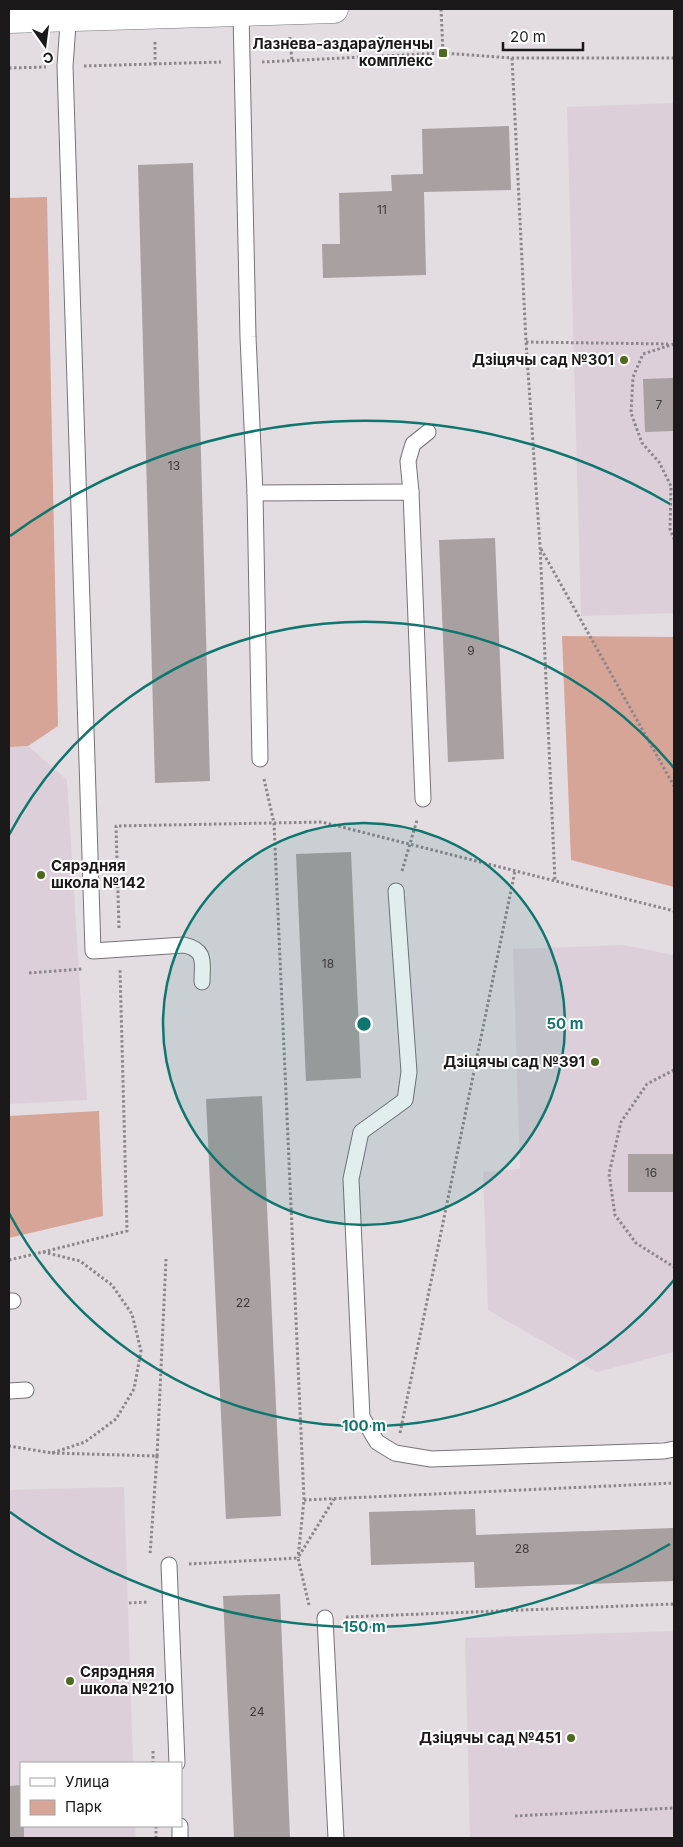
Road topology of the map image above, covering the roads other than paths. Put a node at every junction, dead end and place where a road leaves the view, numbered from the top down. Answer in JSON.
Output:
{"nodes":[{"id":1,"x":334,"y":9,"type":"edge"},
{"id":2,"x":240,"y":12,"type":"junction"},
{"id":3,"x":69,"y":13,"type":"edge"},
{"id":4,"x":9,"y":19,"type":"edge"},
{"id":5,"x":428,"y":432,"type":"dead end"},
{"id":6,"x":411,"y":492,"type":"junction"},
{"id":7,"x":254,"y":493,"type":"junction"},
{"id":8,"x":260,"y":759,"type":"road end"},
{"id":9,"x":424,"y":799,"type":"road end"},
{"id":10,"x":396,"y":891,"type":"road end"},
{"id":11,"x":202,"y":982,"type":"dead end"},
{"id":12,"x":9,"y":1390,"type":"edge"},
{"id":13,"x":26,"y":1390,"type":"dead end"},
{"id":14,"x":674,"y":1449,"type":"edge"},
{"id":15,"x":169,"y":1565,"type":"road end"},
{"id":16,"x":325,"y":1618,"type":"road end"},
{"id":17,"x":177,"y":1762,"type":"edge"},
{"id":18,"x":336,"y":1838,"type":"edge"}],
"edges":[{"from":1,"to":2,"type":"street"},
{"from":2,"to":3,"type":"street"},
{"from":2,"to":7,"type":"lane"},
{"from":3,"to":4,"type":"street"},
{"from":3,"to":11,"type":"lane"},
{"from":5,"to":6,"type":"lane"},
{"from":6,"to":7,"type":"lane"},
{"from":6,"to":9,"type":"lane"},
{"from":7,"to":8,"type":"lane"},
{"from":10,"to":14,"type":"lane"},
{"from":12,"to":13,"type":"lane"},
{"from":15,"to":17,"type":"lane"},
{"from":16,"to":18,"type":"lane"}]}
